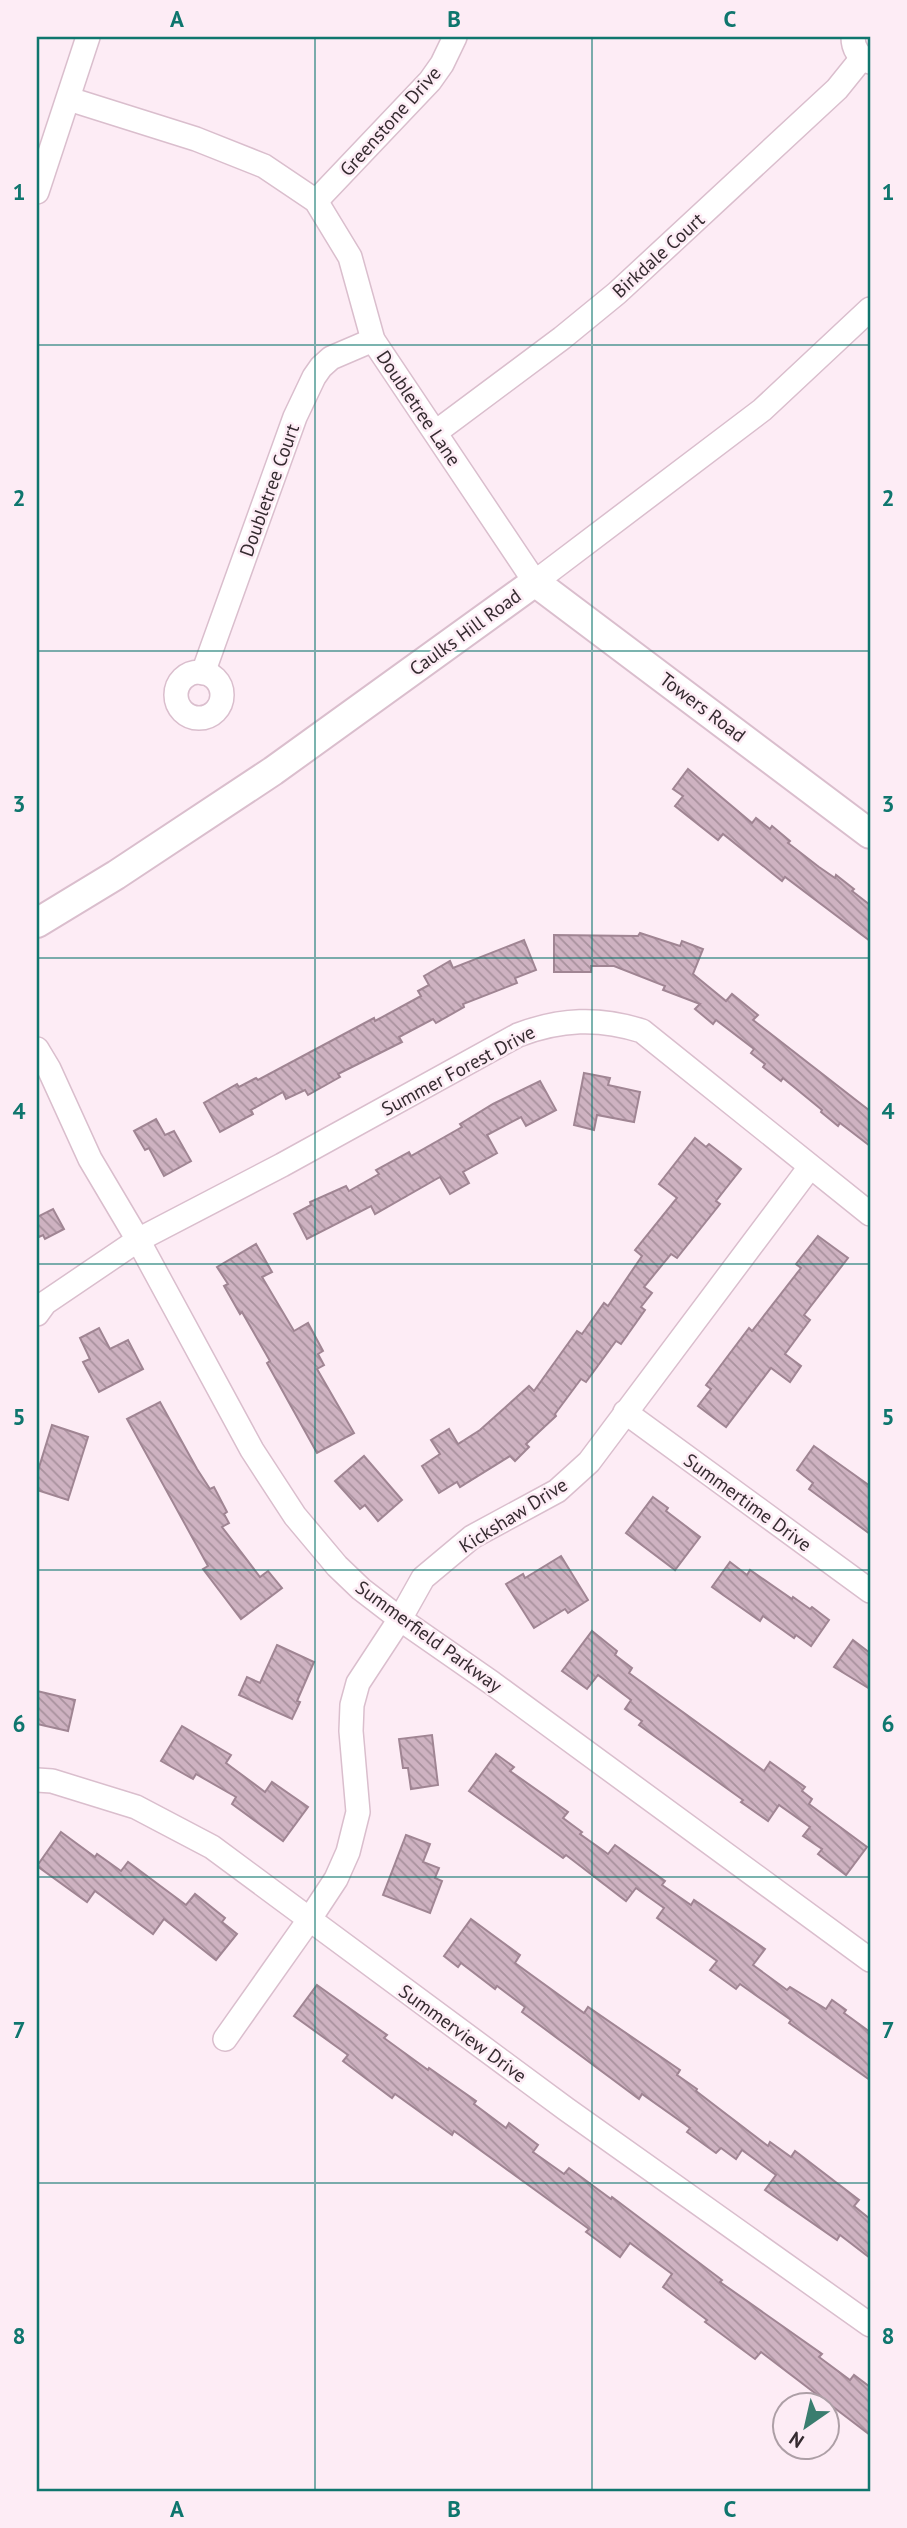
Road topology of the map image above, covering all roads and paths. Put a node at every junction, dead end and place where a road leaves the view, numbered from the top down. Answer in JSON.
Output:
{"nodes":[{"id":1,"x":88,"y":37,"type":"edge"},
{"id":2,"x":455,"y":37,"type":"edge"},
{"id":3,"x":862,"y":52,"type":"edge"},
{"id":4,"x":69,"y":99,"type":"junction"},
{"id":5,"x":37,"y":192,"type":"edge"},
{"id":6,"x":316,"y":201,"type":"junction"},
{"id":7,"x":870,"y":309,"type":"edge"},
{"id":8,"x":373,"y":340,"type":"junction"},
{"id":9,"x":436,"y":432,"type":"junction"},
{"id":10,"x":535,"y":582,"type":"junction"},
{"id":11,"x":203,"y":673,"type":"dead end"},
{"id":12,"x":870,"y":834,"type":"edge"},
{"id":13,"x":37,"y":923,"type":"edge"},
{"id":14,"x":37,"y":1049,"type":"edge"},
{"id":15,"x":810,"y":1167,"type":"junction"},
{"id":16,"x":870,"y":1214,"type":"edge"},
{"id":17,"x":138,"y":1240,"type":"junction"},
{"id":18,"x":37,"y":1314,"type":"edge"},
{"id":19,"x":625,"y":1412,"type":"junction"},
{"id":20,"x":870,"y":1591,"type":"edge"},
{"id":21,"x":400,"y":1619,"type":"junction"},
{"id":22,"x":37,"y":1780,"type":"edge"},
{"id":23,"x":309,"y":1920,"type":"junction"},
{"id":24,"x":870,"y":1960,"type":"edge"},
{"id":25,"x":225,"y":2039,"type":"dead end"},
{"id":26,"x":870,"y":2325,"type":"edge"}],
"edges":[{"from":1,"to":4,"type":"street"},
{"from":2,"to":6,"type":"street","name":"Greenstone Drive"},
{"from":3,"to":9,"type":"street","name":"Birkdale Court"},
{"from":4,"to":5,"type":"street"},
{"from":4,"to":6,"type":"street","name":"Doubletree Lane"},
{"from":6,"to":8,"type":"street","name":"Doubletree Lane"},
{"from":7,"to":10,"type":"street","name":"Caulks Hill Road"},
{"from":8,"to":9,"type":"street","name":"Doubletree Lane"},
{"from":8,"to":11,"type":"street","name":"Doubletree Court"},
{"from":9,"to":10,"type":"street","name":"Doubletree Lane"},
{"from":10,"to":12,"type":"main road","name":"Towers Road"},
{"from":10,"to":13,"type":"main road","name":"Caulks Hill Road"},
{"from":14,"to":17,"type":"street","name":"Summerfield Parkway"},
{"from":15,"to":16,"type":"street","name":"Summer Forest Drive"},
{"from":15,"to":17,"type":"street","name":"Summer Forest Drive"},
{"from":15,"to":19,"type":"street","name":"Kickshaw Drive"},
{"from":17,"to":18,"type":"street","name":"Summer Forest Drive"},
{"from":17,"to":21,"type":"street","name":"Summerfield Parkway"},
{"from":19,"to":20,"type":"street","name":"Summertime Drive"},
{"from":19,"to":21,"type":"street","name":"Kickshaw Drive"},
{"from":21,"to":23,"type":"street","name":"Kickshaw Drive"},
{"from":21,"to":24,"type":"street","name":"Summerfield Parkway"},
{"from":22,"to":23,"type":"street","name":"Summerview Drive"},
{"from":23,"to":25,"type":"street","name":"Kickshaw Drive"},
{"from":23,"to":26,"type":"street","name":"Summerview Drive"}]}
